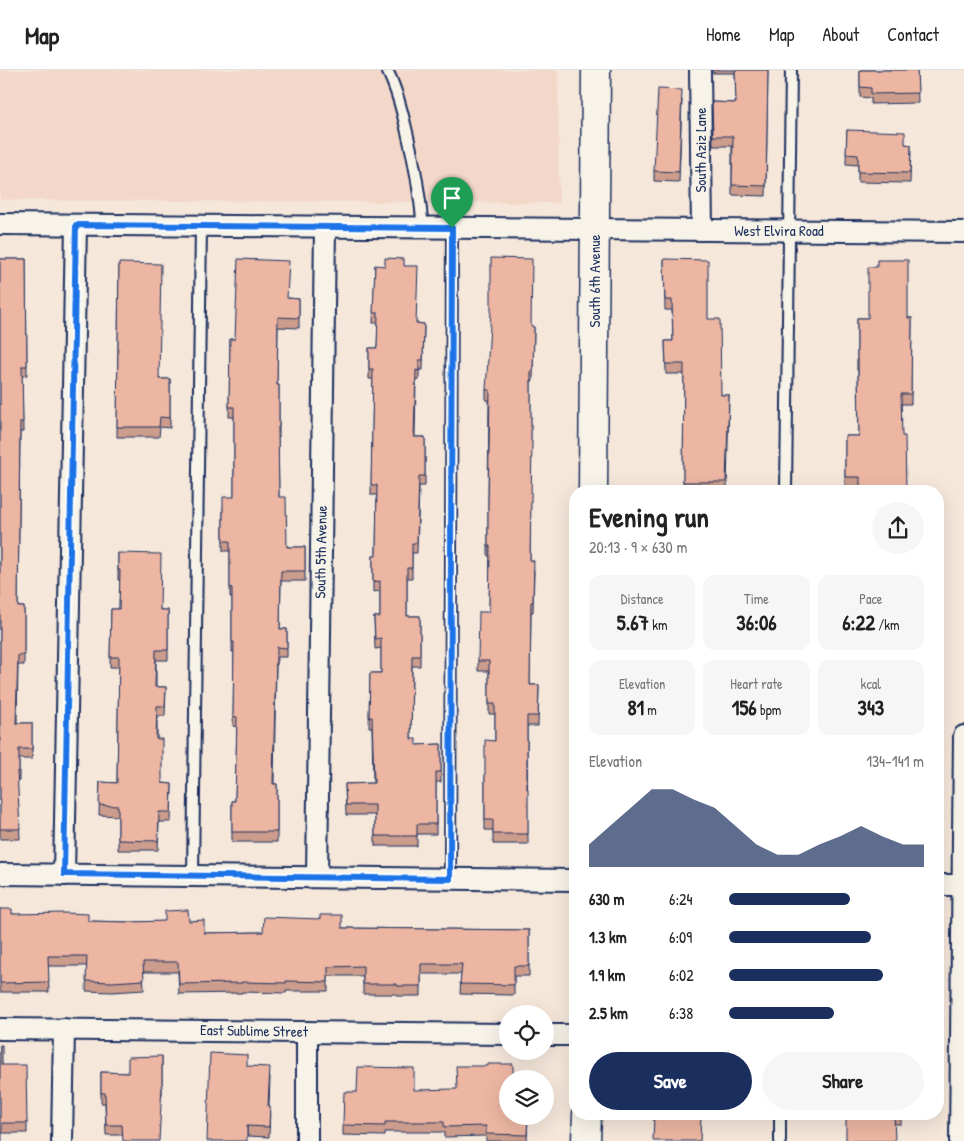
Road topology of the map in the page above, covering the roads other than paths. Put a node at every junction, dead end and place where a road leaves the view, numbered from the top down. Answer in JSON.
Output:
{"nodes":[{"id":1,"x":387,"y":70,"type":"edge"},
{"id":2,"x":596,"y":70,"type":"edge"},
{"id":3,"x":700,"y":70,"type":"edge"},
{"id":4,"x":790,"y":70,"type":"edge"},
{"id":5,"x":0,"y":224,"type":"edge"},
{"id":6,"x":76,"y":225,"type":"junction"},
{"id":7,"x":201,"y":226,"type":"junction"},
{"id":8,"x":326,"y":227,"type":"junction"},
{"id":9,"x":424,"y":228,"type":"junction"},
{"id":10,"x":452,"y":228,"type":"junction"},
{"id":11,"x":595,"y":229,"type":"junction"},
{"id":12,"x":702,"y":230,"type":"junction"},
{"id":13,"x":789,"y":231,"type":"junction"},
{"id":14,"x":964,"y":232,"type":"edge"},
{"id":15,"x":593,"y":485,"type":"edge"},
{"id":16,"x":786,"y":485,"type":"edge"},
{"id":17,"x":964,"y":736,"type":"edge"},
{"id":18,"x":0,"y":874,"type":"edge"},
{"id":19,"x":64,"y":874,"type":"junction"},
{"id":20,"x":193,"y":876,"type":"junction"},
{"id":21,"x":317,"y":877,"type":"junction"},
{"id":22,"x":450,"y":879,"type":"junction"},
{"id":23,"x":569,"y":880,"type":"edge"},
{"id":24,"x":944,"y":885,"type":"edge"},
{"id":25,"x":963,"y":885,"type":"edge"},
{"id":26,"x":0,"y":1029,"type":"edge"},
{"id":27,"x":64,"y":1029,"type":"junction"},
{"id":28,"x":307,"y":1032,"type":"junction"},
{"id":29,"x":499,"y":1034,"type":"edge"},
{"id":30,"x":554,"y":1034,"type":"edge"},
{"id":31,"x":569,"y":1035,"type":"edge"},
{"id":32,"x":587,"y":1120,"type":"edge"},
{"id":33,"x":780,"y":1120,"type":"edge"},
{"id":34,"x":62,"y":1141,"type":"edge"},
{"id":35,"x":307,"y":1141,"type":"edge"},
{"id":36,"x":586,"y":1141,"type":"edge"},
{"id":37,"x":780,"y":1141,"type":"edge"},
{"id":38,"x":960,"y":1141,"type":"edge"}],
"edges":[{"from":1,"to":9,"type":"lane"},
{"from":2,"to":11,"type":"street","name":"South 6th Avenue"},
{"from":3,"to":12,"type":"street","name":"South Aziz Lane"},
{"from":4,"to":13,"type":"lane"},
{"from":5,"to":6,"type":"street","name":"West Elvira Road"},
{"from":6,"to":7,"type":"street","name":"West Elvira Road"},
{"from":6,"to":19,"type":"street"},
{"from":7,"to":8,"type":"street","name":"West Elvira Road"},
{"from":7,"to":20,"type":"lane"},
{"from":8,"to":9,"type":"street","name":"West Elvira Road"},
{"from":8,"to":21,"type":"street","name":"South 5th Avenue"},
{"from":9,"to":10,"type":"street","name":"West Elvira Road"},
{"from":10,"to":11,"type":"street","name":"West Elvira Road"},
{"from":10,"to":22,"type":"lane"},
{"from":11,"to":12,"type":"street","name":"West Elvira Road"},
{"from":11,"to":15,"type":"street","name":"South 6th Avenue"},
{"from":12,"to":13,"type":"street","name":"West Elvira Road"},
{"from":13,"to":14,"type":"street","name":"West Elvira Road"},
{"from":13,"to":16,"type":"lane"},
{"from":17,"to":25,"type":"street"},
{"from":18,"to":19,"type":"street"},
{"from":19,"to":20,"type":"street"},
{"from":20,"to":21,"type":"street"},
{"from":21,"to":22,"type":"street"},
{"from":22,"to":23,"type":"street"},
{"from":24,"to":25,"type":"street"},
{"from":25,"to":38,"type":"street"},
{"from":26,"to":27,"type":"street","name":"East Sublime Street"},
{"from":27,"to":28,"type":"street","name":"East Sublime Street"},
{"from":27,"to":34,"type":"street"},
{"from":28,"to":29,"type":"street","name":"East Sublime Street"},
{"from":28,"to":35,"type":"street"},
{"from":30,"to":31,"type":"street"},
{"from":32,"to":36,"type":"street"},
{"from":33,"to":37,"type":"lane"}]}
